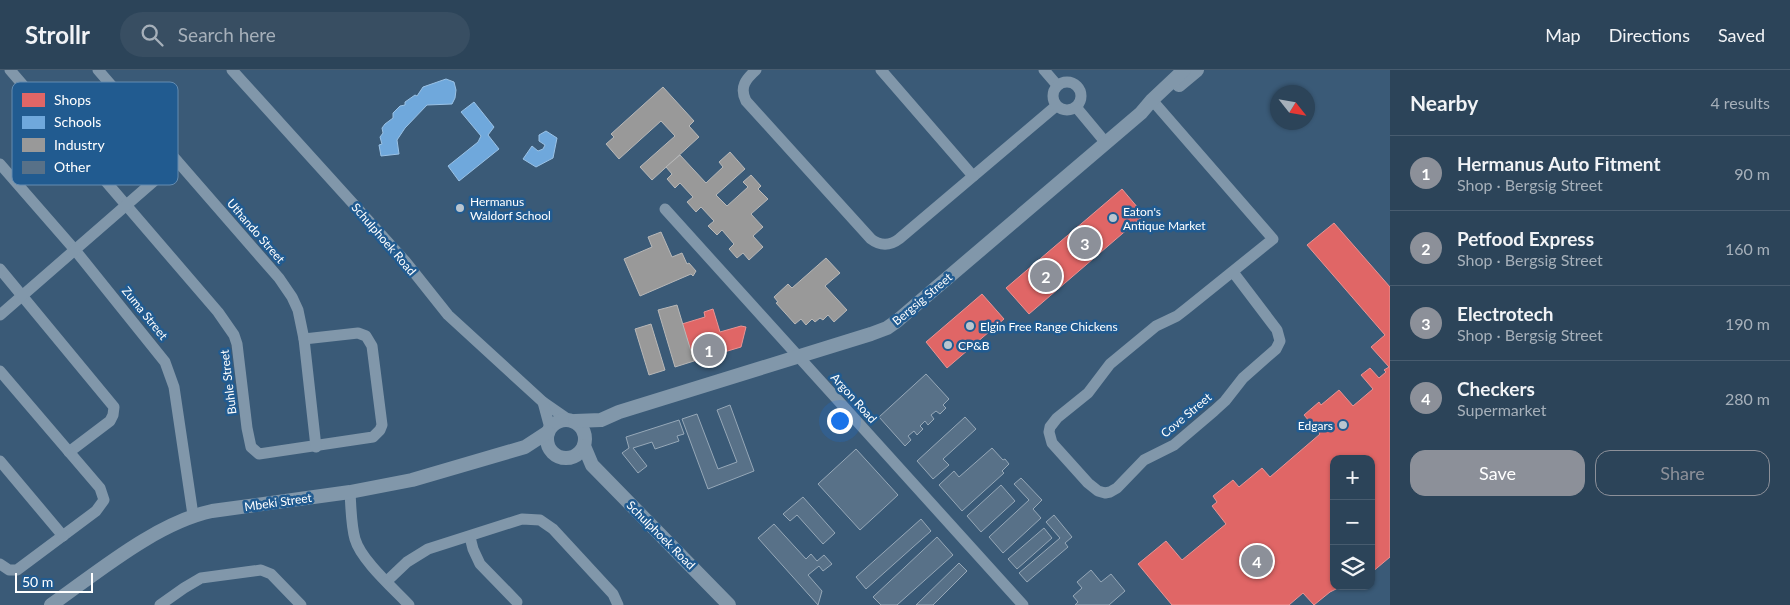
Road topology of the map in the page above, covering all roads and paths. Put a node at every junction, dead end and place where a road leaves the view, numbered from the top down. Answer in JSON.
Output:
{"nodes":[{"id":1,"x":10,"y":70,"type":"edge"},
{"id":2,"x":98,"y":70,"type":"edge"},
{"id":3,"x":232,"y":70,"type":"edge"},
{"id":4,"x":756,"y":70,"type":"edge"},
{"id":5,"x":881,"y":70,"type":"edge"},
{"id":6,"x":1044,"y":70,"type":"edge"},
{"id":7,"x":1184,"y":70,"type":"edge"},
{"id":8,"x":1197,"y":70,"type":"edge"},
{"id":9,"x":20,"y":82,"type":"edge"},
{"id":10,"x":108,"y":82,"type":"edge"},
{"id":11,"x":1057,"y":85,"type":"junction"},
{"id":12,"x":1154,"y":102,"type":"junction"},
{"id":13,"x":1056,"y":106,"type":"junction"},
{"id":14,"x":1076,"y":107,"type":"junction"},
{"id":15,"x":1106,"y":143,"type":"junction"},
{"id":16,"x":178,"y":162,"type":"edge"},
{"id":17,"x":0,"y":164,"type":"edge"},
{"id":18,"x":973,"y":176,"type":"junction"},
{"id":19,"x":12,"y":178,"type":"edge"},
{"id":20,"x":18,"y":185,"type":"edge"},
{"id":21,"x":110,"y":185,"type":"edge"},
{"id":22,"x":150,"y":185,"type":"edge"},
{"id":23,"x":127,"y":205,"type":"junction"},
{"id":24,"x":665,"y":209,"type":"dead end"},
{"id":25,"x":75,"y":250,"type":"junction"},
{"id":26,"x":0,"y":269,"type":"edge"},
{"id":27,"x":1233,"y":272,"type":"junction"},
{"id":28,"x":23,"y":295,"type":"junction"},
{"id":29,"x":0,"y":315,"type":"edge"},
{"id":30,"x":304,"y":340,"type":"junction"},
{"id":31,"x":799,"y":357,"type":"junction"},
{"id":32,"x":0,"y":371,"type":"edge"},
{"id":33,"x":543,"y":402,"type":"junction"},
{"id":34,"x":572,"y":420,"type":"junction"},
{"id":35,"x":601,"y":420,"type":"junction"},
{"id":36,"x":549,"y":430,"type":"junction"},
{"id":37,"x":585,"y":443,"type":"junction"},
{"id":38,"x":316,"y":447,"type":"junction"},
{"id":39,"x":525,"y":447,"type":"junction"},
{"id":40,"x":69,"y":452,"type":"junction"},
{"id":41,"x":552,"y":452,"type":"junction"},
{"id":42,"x":572,"y":458,"type":"junction"},
{"id":43,"x":0,"y":461,"type":"edge"},
{"id":44,"x":592,"y":465,"type":"junction"},
{"id":45,"x":350,"y":492,"type":"junction"},
{"id":46,"x":193,"y":515,"type":"junction"},
{"id":47,"x":63,"y":536,"type":"junction"},
{"id":48,"x":470,"y":537,"type":"junction"},
{"id":49,"x":1,"y":565,"type":"edge"},
{"id":50,"x":387,"y":581,"type":"junction"},
{"id":51,"x":517,"y":602,"type":"dead end"},
{"id":52,"x":51,"y":605,"type":"edge"},
{"id":53,"x":160,"y":605,"type":"edge"},
{"id":54,"x":301,"y":605,"type":"edge"},
{"id":55,"x":409,"y":605,"type":"edge"},
{"id":56,"x":618,"y":605,"type":"edge"},
{"id":57,"x":729,"y":605,"type":"edge"},
{"id":58,"x":1023,"y":605,"type":"edge"}],
"edges":[{"from":1,"to":9,"type":"street","name":"Buhle Street"},
{"from":2,"to":10,"type":"street","name":"Uthando Street"},
{"from":3,"to":33,"type":"street","name":"Schulphoek Road"},
{"from":4,"to":18,"type":"street"},
{"from":5,"to":18,"type":"street"},
{"from":6,"to":11,"type":"street"},
{"from":7,"to":12,"type":"street","name":"Bergsig Street"},
{"from":8,"to":12,"type":"street","name":"Bergsig Street"},
{"from":11,"to":13,"type":"street"},
{"from":11,"to":14,"type":"street"},
{"from":12,"to":15,"type":"street","name":"Bergsig Street"},
{"from":12,"to":27,"type":"street","name":"Cove Street"},
{"from":13,"to":14,"type":"street"},
{"from":13,"to":18,"type":"street"},
{"from":14,"to":15,"type":"street"},
{"from":15,"to":31,"type":"street","name":"Bergsig Street"},
{"from":16,"to":30,"type":"street","name":"Uthando Street"},
{"from":17,"to":19,"type":"street","name":"Zuma Street"},
{"from":20,"to":25,"type":"street","name":"Zuma Street"},
{"from":21,"to":23,"type":"street","name":"Buhle Street"},
{"from":22,"to":23,"type":"street"},
{"from":23,"to":25,"type":"street"},
{"from":23,"to":38,"type":"street","name":"Buhle Street"},
{"from":24,"to":31,"type":"street","name":"Argon Road"},
{"from":25,"to":28,"type":"street"},
{"from":25,"to":46,"type":"street","name":"Zuma Street"},
{"from":26,"to":28,"type":"street"},
{"from":27,"to":27,"type":"street","name":"Cove Street"},
{"from":28,"to":29,"type":"street"},
{"from":28,"to":40,"type":"street"},
{"from":30,"to":38,"type":"street","name":"Uthando Street"},
{"from":30,"to":38,"type":"street","name":"Buhle Street"},
{"from":31,"to":35,"type":"street","name":"Bergsig Street"},
{"from":31,"to":58,"type":"street","name":"Argon Road"},
{"from":32,"to":40,"type":"street"},
{"from":33,"to":34,"type":"street","name":"Schulphoek Road"},
{"from":33,"to":36,"type":"street"},
{"from":34,"to":35,"type":"street","name":"Bergsig Street"},
{"from":34,"to":36,"type":"street"},
{"from":34,"to":37,"type":"street"},
{"from":35,"to":37,"type":"street"},
{"from":36,"to":39,"type":"street","name":"Mbeki Street"},
{"from":36,"to":41,"type":"street"},
{"from":37,"to":42,"type":"street"},
{"from":37,"to":44,"type":"street","name":"Schulphoek Road"},
{"from":39,"to":41,"type":"street","name":"Mbeki Street"},
{"from":39,"to":45,"type":"street","name":"Mbeki Street"},
{"from":40,"to":47,"type":"street"},
{"from":41,"to":42,"type":"street"},
{"from":42,"to":44,"type":"street","name":"Schulphoek Road"},
{"from":43,"to":47,"type":"street"},
{"from":44,"to":57,"type":"street","name":"Schulphoek Road"},
{"from":45,"to":46,"type":"street","name":"Mbeki Street"},
{"from":45,"to":50,"type":"street"},
{"from":46,"to":52,"type":"street","name":"Mbeki Street"},
{"from":47,"to":49,"type":"street"},
{"from":48,"to":50,"type":"street"},
{"from":48,"to":51,"type":"street"},
{"from":48,"to":56,"type":"street"},
{"from":50,"to":55,"type":"street"},
{"from":53,"to":54,"type":"street"}]}
